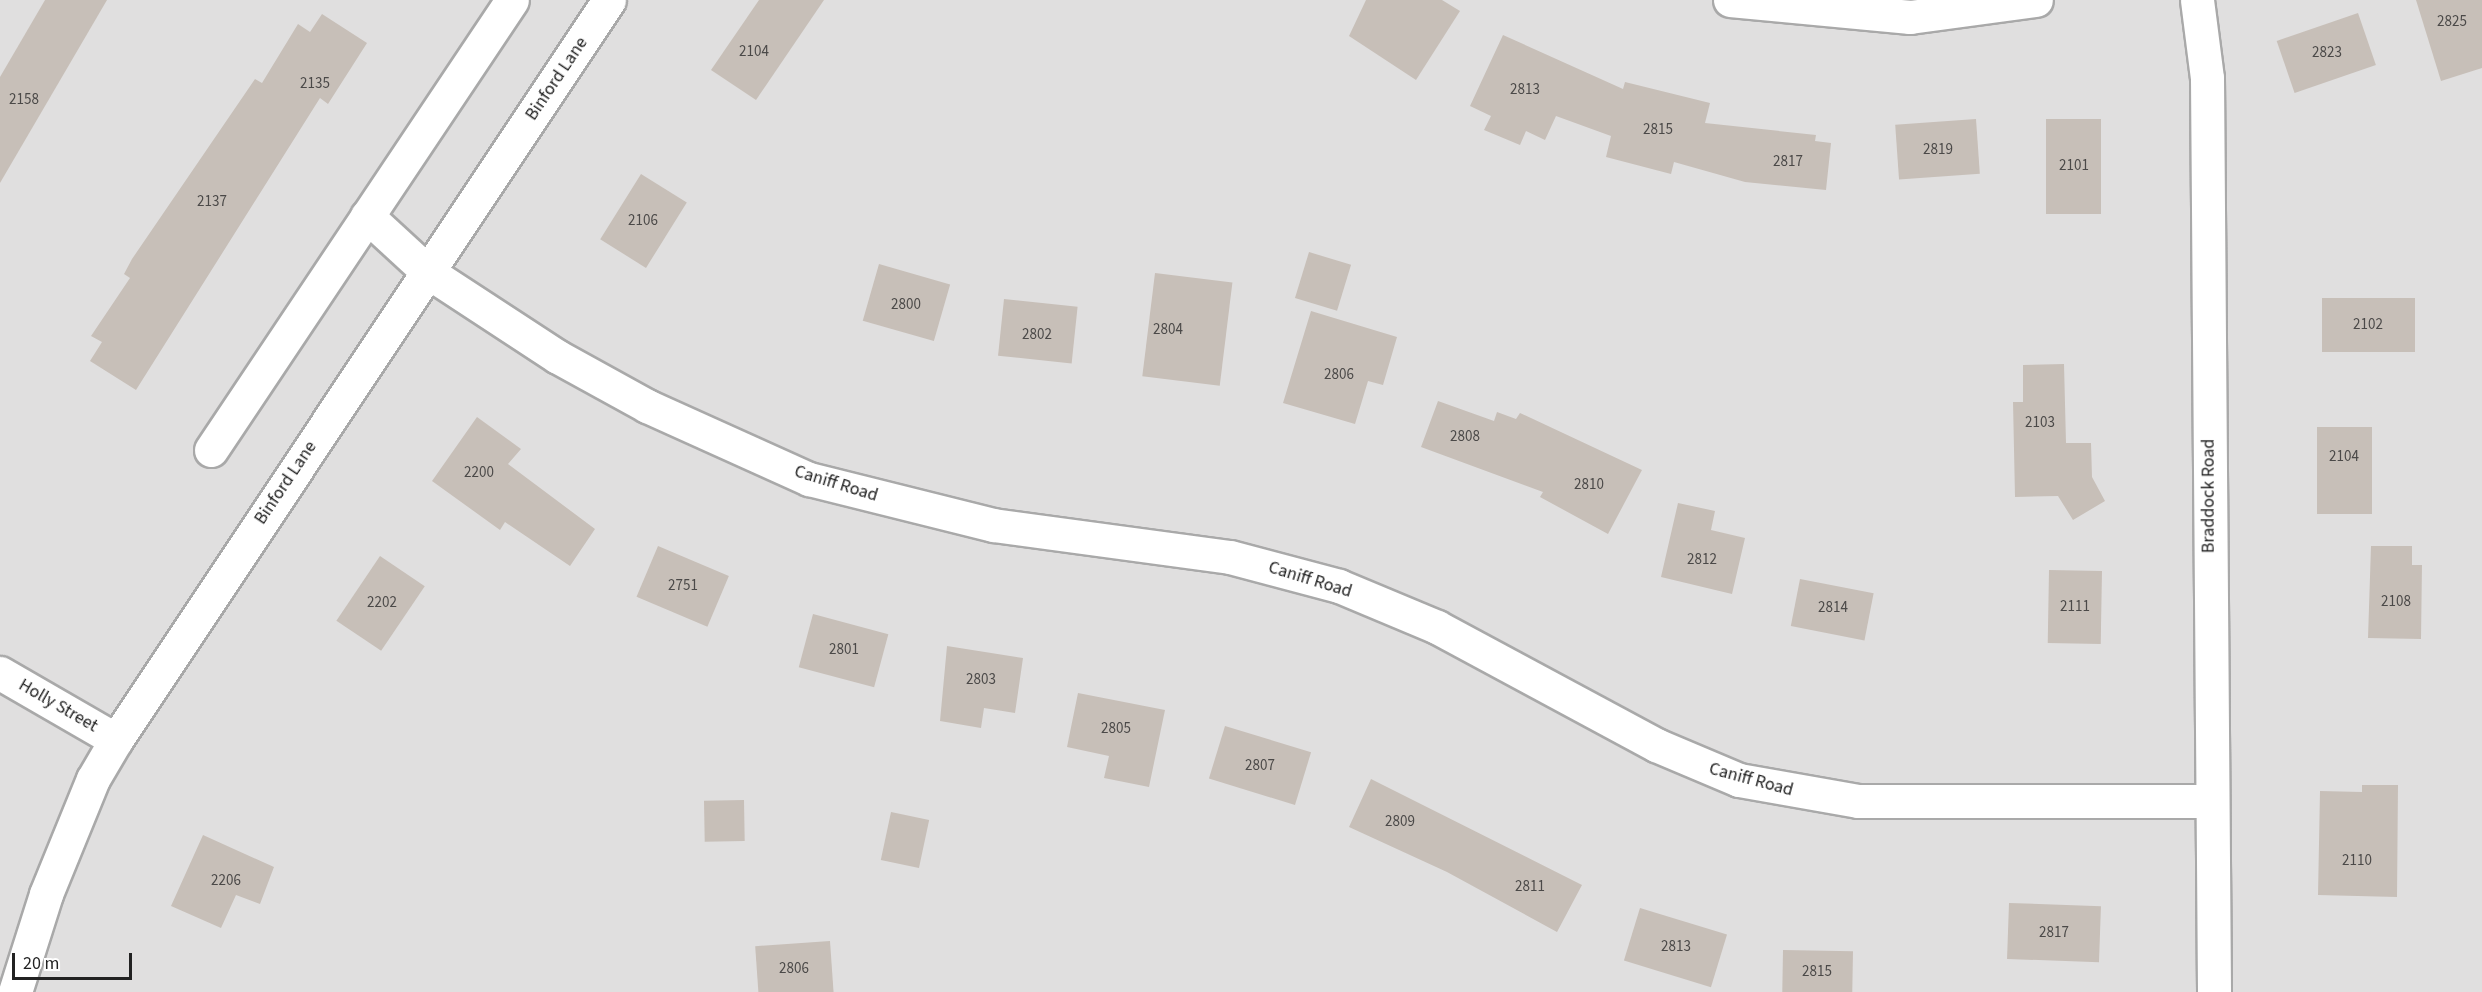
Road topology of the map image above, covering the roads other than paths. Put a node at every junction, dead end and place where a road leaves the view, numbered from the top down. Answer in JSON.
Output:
{"nodes":[{"id":1,"x":512,"y":0,"type":"edge"},
{"id":2,"x":609,"y":0,"type":"edge"},
{"id":3,"x":1730,"y":0,"type":"edge"},
{"id":4,"x":2036,"y":0,"type":"edge"},
{"id":5,"x":2197,"y":0,"type":"edge"},
{"id":6,"x":367,"y":216,"type":"junction"},
{"id":7,"x":428,"y":272,"type":"junction"},
{"id":8,"x":211,"y":450,"type":"dead end"},
{"id":9,"x":0,"y":673,"type":"edge"},
{"id":10,"x":116,"y":740,"type":"junction"},
{"id":11,"x":2210,"y":801,"type":"junction"},
{"id":12,"x":15,"y":992,"type":"edge"},
{"id":13,"x":2214,"y":992,"type":"edge"}],
"edges":[{"from":1,"to":6,"type":"street"},
{"from":2,"to":7,"type":"street","name":"Binford Lane"},
{"from":3,"to":4,"type":"street"},
{"from":5,"to":11,"type":"street","name":"Braddock Road"},
{"from":6,"to":7,"type":"street","name":"Caniff Road"},
{"from":6,"to":8,"type":"street"},
{"from":7,"to":10,"type":"street","name":"Binford Lane"},
{"from":7,"to":11,"type":"street","name":"Caniff Road"},
{"from":9,"to":10,"type":"street","name":"Holly Street"},
{"from":10,"to":12,"type":"street","name":"Binford Lane"},
{"from":11,"to":13,"type":"street","name":"Braddock Road"}]}
